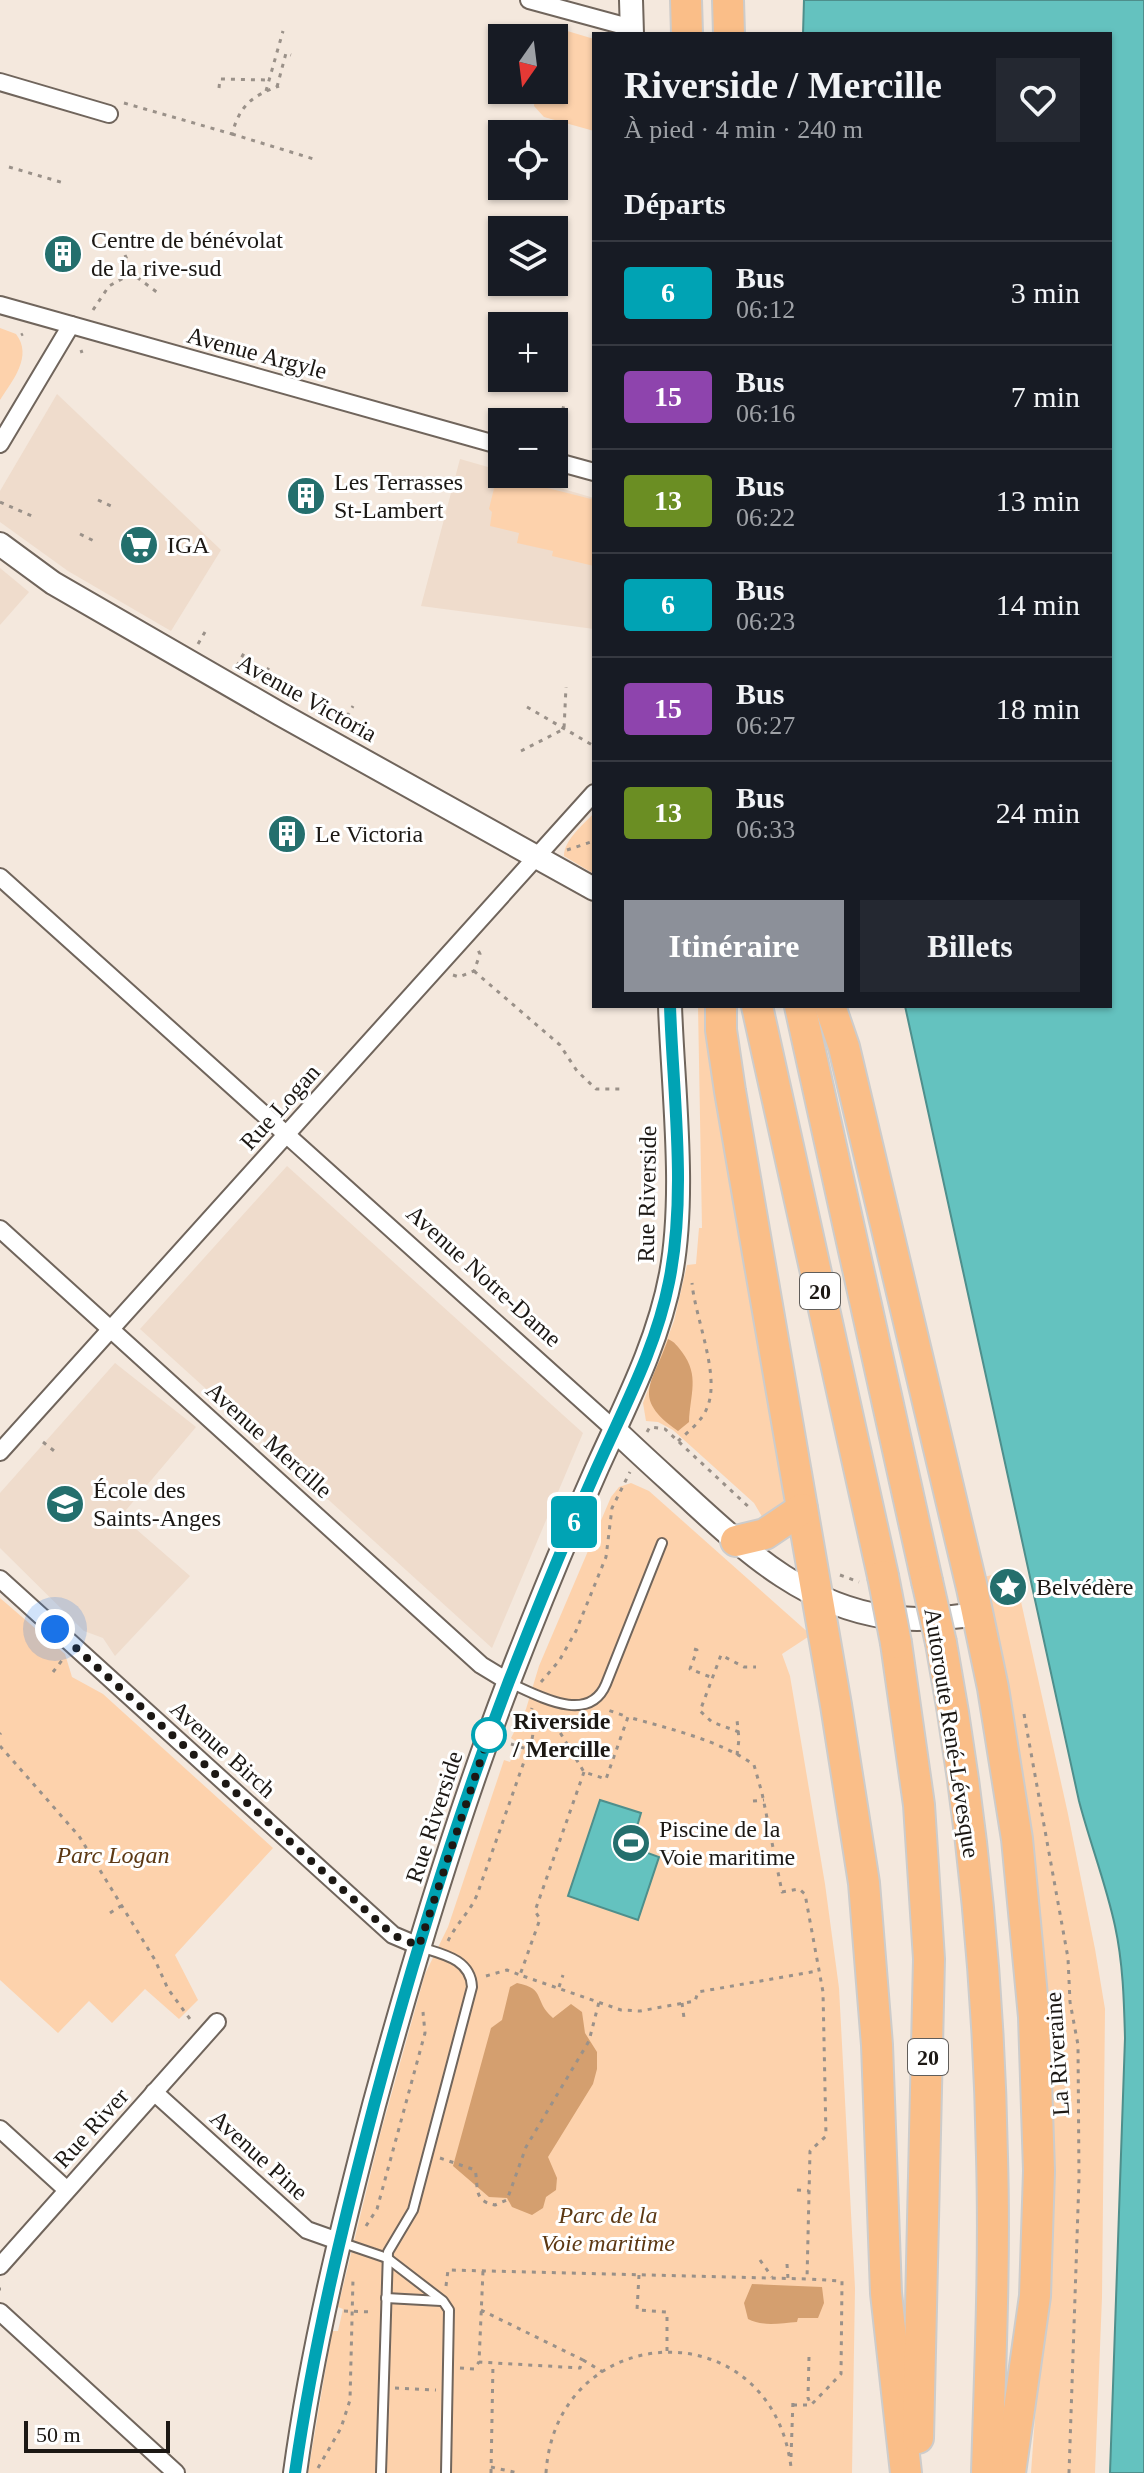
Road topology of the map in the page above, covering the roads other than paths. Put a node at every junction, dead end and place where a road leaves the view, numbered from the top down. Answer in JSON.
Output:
{"nodes":[{"id":1,"x":529,"y":0,"type":"edge"},
{"id":2,"x":631,"y":0,"type":"edge"},
{"id":3,"x":686,"y":0,"type":"edge"},
{"id":4,"x":728,"y":0,"type":"edge"},
{"id":5,"x":632,"y":31,"type":"edge"},
{"id":6,"x":687,"y":32,"type":"edge"},
{"id":7,"x":729,"y":32,"type":"edge"},
{"id":8,"x":0,"y":82,"type":"edge"},
{"id":9,"x":114,"y":108,"type":"road end"},
{"id":10,"x":0,"y":305,"type":"edge"},
{"id":11,"x":71,"y":325,"type":"junction"},
{"id":12,"x":488,"y":442,"type":"edge"},
{"id":13,"x":0,"y":444,"type":"edge"},
{"id":14,"x":568,"y":465,"type":"edge"},
{"id":15,"x":592,"y":471,"type":"edge"},
{"id":16,"x":0,"y":544,"type":"edge"},
{"id":17,"x":592,"y":795,"type":"edge"},
{"id":18,"x":538,"y":856,"type":"junction"},
{"id":19,"x":0,"y":877,"type":"edge"},
{"id":20,"x":592,"y":888,"type":"edge"},
{"id":21,"x":670,"y":1008,"type":"edge"},
{"id":22,"x":721,"y":1008,"type":"edge"},
{"id":23,"x":757,"y":1008,"type":"edge"},
{"id":24,"x":800,"y":1008,"type":"edge"},
{"id":25,"x":831,"y":1008,"type":"edge"},
{"id":26,"x":287,"y":1134,"type":"junction"},
{"id":27,"x":0,"y":1229,"type":"edge"},
{"id":28,"x":112,"y":1330,"type":"junction"},
{"id":29,"x":615,"y":1430,"type":"junction"},
{"id":30,"x":0,"y":1452,"type":"edge"},
{"id":31,"x":802,"y":1509,"type":"junction"},
{"id":32,"x":736,"y":1541,"type":"junction"},
{"id":33,"x":662,"y":1543,"type":"dead end"},
{"id":34,"x":0,"y":1579,"type":"edge"},
{"id":35,"x":816,"y":1595,"type":"junction"},
{"id":36,"x":978,"y":1614,"type":"junction"},
{"id":37,"x":509,"y":1682,"type":"junction"},
{"id":38,"x":419,"y":1946,"type":"junction"},
{"id":39,"x":217,"y":2022,"type":"dead end"},
{"id":40,"x":154,"y":2092,"type":"junction"},
{"id":41,"x":0,"y":2129,"type":"edge"},
{"id":42,"x":67,"y":2190,"type":"junction"},
{"id":43,"x":338,"y":2241,"type":"junction"},
{"id":44,"x":387,"y":2258,"type":"junction"},
{"id":45,"x":0,"y":2266,"type":"edge"},
{"id":46,"x":386,"y":2298,"type":"junction"},
{"id":47,"x":443,"y":2301,"type":"junction"},
{"id":48,"x":0,"y":2312,"type":"edge"},
{"id":49,"x":176,"y":2473,"type":"edge"},
{"id":50,"x":295,"y":2473,"type":"edge"},
{"id":51,"x":381,"y":2473,"type":"edge"},
{"id":52,"x":446,"y":2473,"type":"edge"},
{"id":53,"x":906,"y":2473,"type":"edge"},
{"id":54,"x":917,"y":2473,"type":"edge"},
{"id":55,"x":987,"y":2473,"type":"edge"},
{"id":56,"x":1010,"y":2473,"type":"edge"}],
"edges":[{"from":1,"to":5,"type":"street"},
{"from":2,"to":5,"type":"street"},
{"from":3,"to":6,"type":"highway"},
{"from":4,"to":7,"type":"highway"},
{"from":8,"to":9,"type":"street"},
{"from":10,"to":11,"type":"street","name":"Avenue Argyle"},
{"from":11,"to":12,"type":"street","name":"Avenue Argyle"},
{"from":11,"to":13,"type":"street"},
{"from":14,"to":15,"type":"street"},
{"from":16,"to":18,"type":"street","name":"Avenue Victoria"},
{"from":17,"to":18,"type":"street","name":"Rue Logan"},
{"from":18,"to":20,"type":"street","name":"Avenue Victoria"},
{"from":18,"to":26,"type":"street","name":"Rue Logan"},
{"from":19,"to":26,"type":"street","name":"Avenue Notre-Dame"},
{"from":21,"to":29,"type":"street","name":"Rue Riverside"},
{"from":22,"to":31,"type":"highway"},
{"from":23,"to":54,"type":"highway","name":"Autoroute René-Lévesque","number":"20","bridge":true},
{"from":24,"to":55,"type":"highway","name":"Autoroute René-Lévesque","number":"20","bridge":true},
{"from":25,"to":36,"type":"highway"},
{"from":26,"to":28,"type":"street","name":"Rue Logan"},
{"from":26,"to":29,"type":"street","name":"Avenue Notre-Dame"},
{"from":27,"to":28,"type":"street","name":"Avenue Mercille"},
{"from":28,"to":30,"type":"street","name":"Rue Logan"},
{"from":28,"to":37,"type":"street","name":"Avenue Mercille"},
{"from":29,"to":32,"type":"street","name":"Avenue Notre-Dame"},
{"from":29,"to":37,"type":"street","name":"Rue Riverside"},
{"from":31,"to":32,"type":"highway"},
{"from":31,"to":35,"type":"highway"},
{"from":32,"to":35,"type":"street","name":"Avenue Notre-Dame"},
{"from":33,"to":37,"type":"lane"},
{"from":34,"to":38,"type":"street","name":"Avenue Birch"},
{"from":35,"to":36,"type":"street","name":"Avenue Notre-Dame"},
{"from":35,"to":53,"type":"highway"},
{"from":36,"to":56,"type":"highway"},
{"from":37,"to":38,"type":"street","name":"Rue Riverside"},
{"from":38,"to":43,"type":"street","name":"Rue Riverside"},
{"from":38,"to":44,"type":"lane"},
{"from":39,"to":40,"type":"street","name":"Rue River"},
{"from":40,"to":42,"type":"street","name":"Rue River"},
{"from":40,"to":43,"type":"street","name":"Avenue Pine"},
{"from":41,"to":42,"type":"street"},
{"from":42,"to":45,"type":"street","name":"Rue River"},
{"from":43,"to":44,"type":"lane"},
{"from":43,"to":50,"type":"street","name":"Rue Riverside"},
{"from":44,"to":46,"type":"lane"},
{"from":44,"to":47,"type":"lane"},
{"from":46,"to":47,"type":"lane"},
{"from":46,"to":51,"type":"lane"},
{"from":47,"to":52,"type":"lane"},
{"from":48,"to":49,"type":"street"}]}
